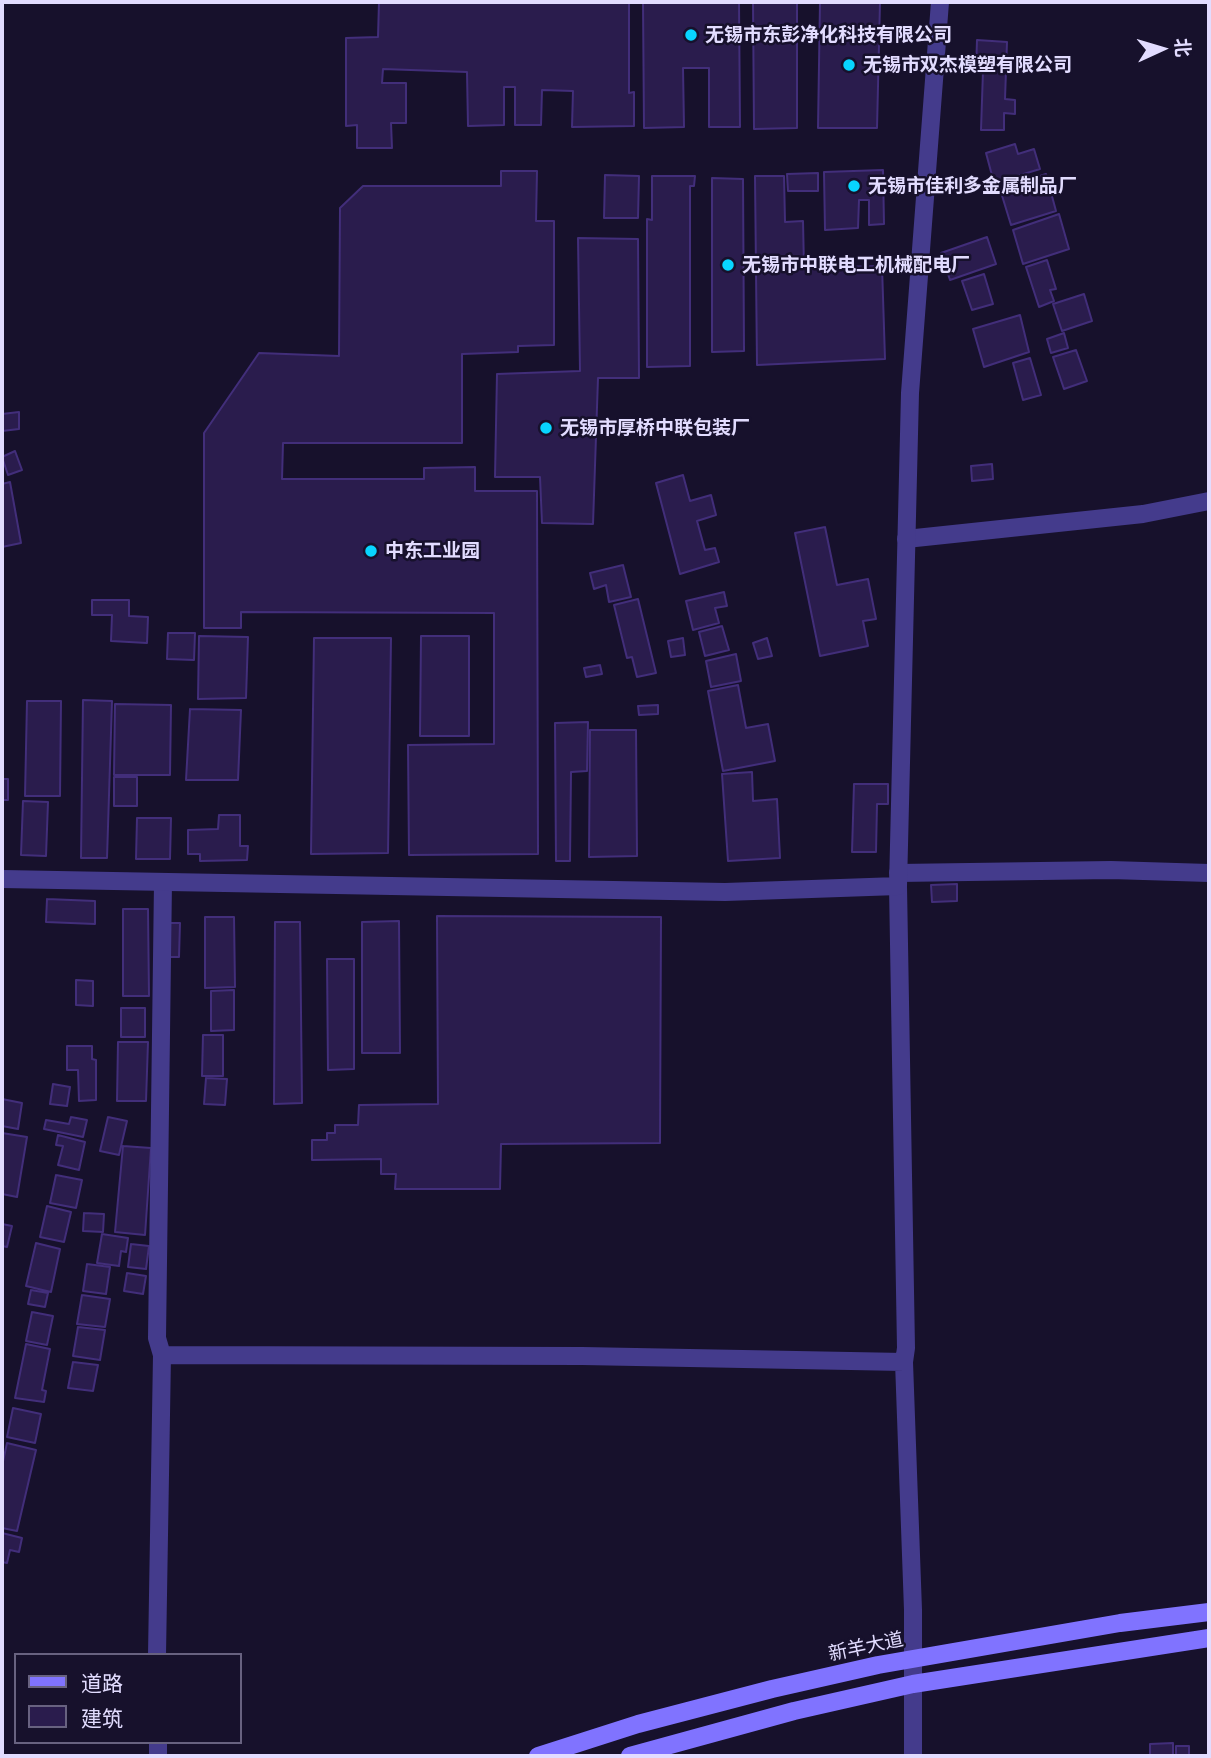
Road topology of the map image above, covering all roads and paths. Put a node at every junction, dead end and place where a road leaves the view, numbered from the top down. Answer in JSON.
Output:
{"nodes":[{"id":1,"x":940,"y":2,"type":"edge"},
{"id":2,"x":1209,"y":501,"type":"edge"},
{"id":3,"x":906,"y":539,"type":"junction"},
{"id":4,"x":1209,"y":873,"type":"edge"},
{"id":5,"x":2,"y":879,"type":"edge"},
{"id":6,"x":898,"y":880,"type":"junction"},
{"id":7,"x":163,"y":882,"type":"junction"},
{"id":8,"x":162,"y":1355,"type":"junction"},
{"id":9,"x":904,"y":1362,"type":"junction"},
{"id":10,"x":1209,"y":1612,"type":"edge"},
{"id":11,"x":1209,"y":1639,"type":"edge"},
{"id":12,"x":157,"y":1653,"type":"edge"},
{"id":13,"x":913,"y":1658,"type":"junction"},
{"id":14,"x":914,"y":1684,"type":"junction"},
{"id":15,"x":538,"y":1756,"type":"edge"},
{"id":16,"x":630,"y":1756,"type":"edge"},
{"id":17,"x":913,"y":1756,"type":"edge"}],
"edges":[{"from":1,"to":3,"type":"street"},
{"from":2,"to":3,"type":"street"},
{"from":3,"to":6,"type":"street"},
{"from":4,"to":6,"type":"street"},
{"from":5,"to":7,"type":"street"},
{"from":6,"to":7,"type":"street"},
{"from":6,"to":9,"type":"street"},
{"from":7,"to":8,"type":"street"},
{"from":8,"to":9,"type":"street"},
{"from":8,"to":12,"type":"street"},
{"from":9,"to":13,"type":"street"},
{"from":10,"to":13,"type":"main road","name":"新羊大道"},
{"from":11,"to":14,"type":"main road"},
{"from":13,"to":14,"type":"street"},
{"from":13,"to":15,"type":"main road","name":"新羊大道"},
{"from":14,"to":16,"type":"main road"},
{"from":14,"to":17,"type":"street"}]}
